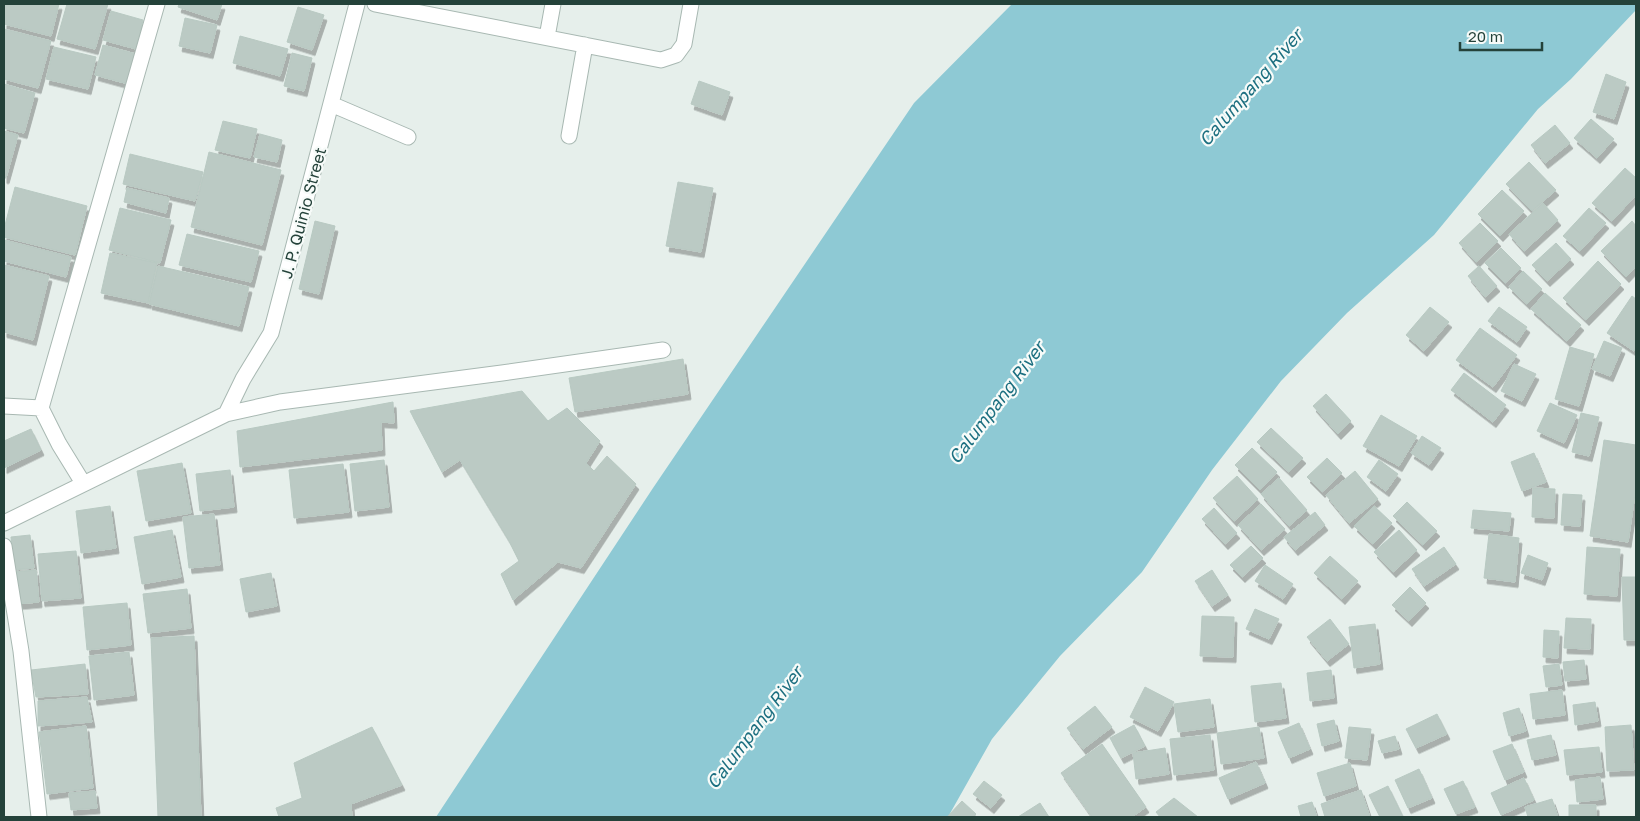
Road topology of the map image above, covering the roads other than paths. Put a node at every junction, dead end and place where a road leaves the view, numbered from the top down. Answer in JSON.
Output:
{"nodes":[{"id":1,"x":157,"y":4,"type":"edge"},
{"id":2,"x":357,"y":4,"type":"edge"},
{"id":3,"x":375,"y":4,"type":"edge"},
{"id":4,"x":552,"y":4,"type":"edge"},
{"id":5,"x":691,"y":4,"type":"edge"},
{"id":6,"x":546,"y":37,"type":"junction"},
{"id":7,"x":585,"y":45,"type":"junction"},
{"id":8,"x":331,"y":104,"type":"junction"},
{"id":9,"x":570,"y":136,"type":"dead end"},
{"id":10,"x":408,"y":137,"type":"dead end"},
{"id":11,"x":663,"y":350,"type":"dead end"},
{"id":12,"x":4,"y":406,"type":"edge"},
{"id":13,"x":41,"y":408,"type":"junction"},
{"id":14,"x":226,"y":414,"type":"junction"},
{"id":15,"x":83,"y":483,"type":"junction"},
{"id":16,"x":4,"y":523,"type":"edge"},
{"id":17,"x":4,"y":546,"type":"edge"},
{"id":18,"x":39,"y":817,"type":"edge"}],
"edges":[{"from":1,"to":13,"type":"street"},
{"from":2,"to":8,"type":"street","name":"J. P. Quinio Street"},
{"from":3,"to":6,"type":"street"},
{"from":4,"to":6,"type":"street"},
{"from":5,"to":7,"type":"street"},
{"from":6,"to":7,"type":"street"},
{"from":7,"to":9,"type":"street"},
{"from":8,"to":10,"type":"street"},
{"from":8,"to":14,"type":"street","name":"J. P. Quinio Street"},
{"from":11,"to":14,"type":"street"},
{"from":12,"to":13,"type":"street"},
{"from":13,"to":15,"type":"street"},
{"from":14,"to":15,"type":"street"},
{"from":15,"to":16,"type":"street"},
{"from":17,"to":18,"type":"street"}]}
